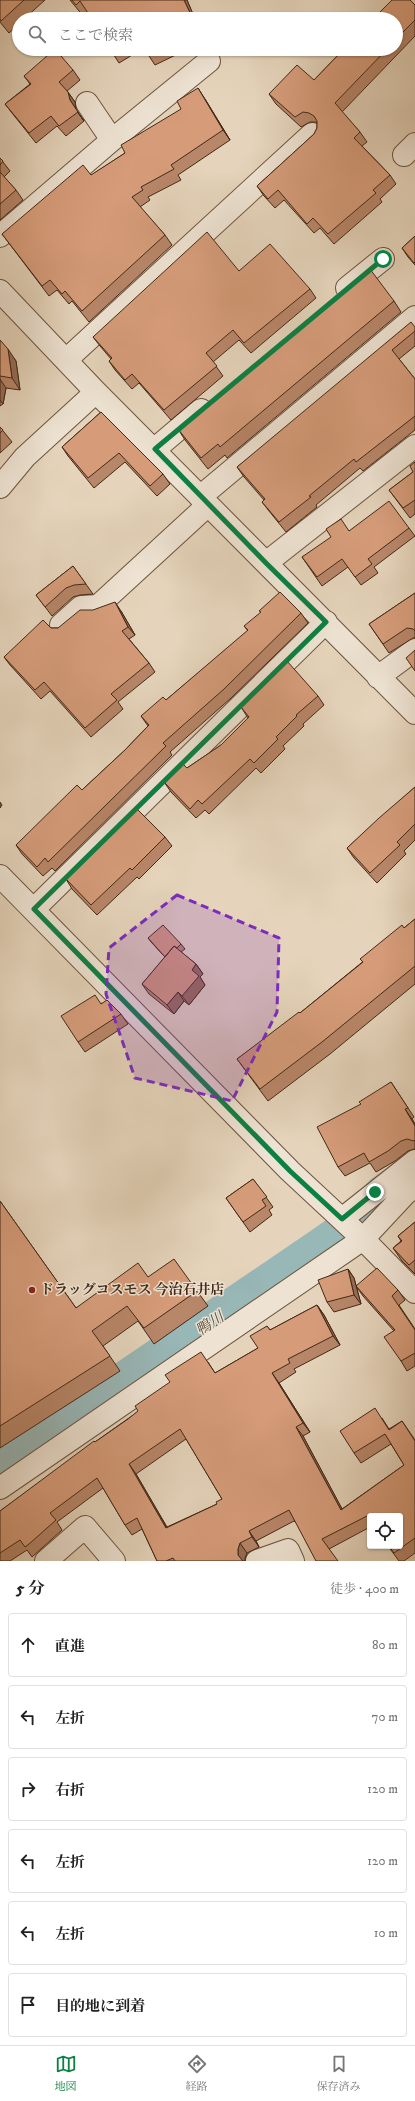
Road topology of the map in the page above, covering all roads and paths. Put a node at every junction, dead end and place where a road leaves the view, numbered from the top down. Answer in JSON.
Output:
{"nodes":[{"id":1,"x":209,"y":61,"type":"dead end"},
{"id":2,"x":87,"y":103,"type":"dead end"},
{"id":3,"x":312,"y":134,"type":"edge"},
{"id":4,"x":112,"y":140,"type":"junction"},
{"id":5,"x":0,"y":236,"type":"edge"},
{"id":6,"x":383,"y":259,"type":"dead end"},
{"id":7,"x":0,"y":291,"type":"edge"},
{"id":8,"x":335,"y":299,"type":"edge"},
{"id":9,"x":415,"y":317,"type":"edge"},
{"id":10,"x":66,"y":360,"type":"junction"},
{"id":11,"x":96,"y":392,"type":"junction"},
{"id":12,"x":215,"y":399,"type":"edge"},
{"id":13,"x":415,"y":446,"type":"edge"},
{"id":14,"x":155,"y":449,"type":"junction"},
{"id":15,"x":0,"y":488,"type":"edge"},
{"id":16,"x":204,"y":501,"type":"junction"},
{"id":17,"x":266,"y":563,"type":"junction"},
{"id":18,"x":326,"y":622,"type":"junction"},
{"id":19,"x":61,"y":625,"type":"edge"},
{"id":20,"x":415,"y":650,"type":"edge"},
{"id":21,"x":378,"y":677,"type":"junction"},
{"id":22,"x":415,"y":713,"type":"edge"},
{"id":23,"x":0,"y":876,"type":"edge"},
{"id":24,"x":34,"y":909,"type":"junction"},
{"id":25,"x":415,"y":1161,"type":"edge"},
{"id":26,"x":415,"y":1186,"type":"edge"},
{"id":27,"x":342,"y":1219,"type":"junction"},
{"id":28,"x":363,"y":1239,"type":"junction"},
{"id":29,"x":415,"y":1292,"type":"edge"},
{"id":30,"x":0,"y":1488,"type":"edge"},
{"id":31,"x":46,"y":1561,"type":"edge"},
{"id":32,"x":114,"y":1561,"type":"edge"},
{"id":33,"x":257,"y":1561,"type":"edge"},
{"id":34,"x":293,"y":1561,"type":"edge"}],
"edges":[{"from":1,"to":4,"type":"street"},
{"from":2,"to":4,"type":"street"},
{"from":3,"to":10,"type":"street"},
{"from":4,"to":5,"type":"street"},
{"from":6,"to":8,"type":"street"},
{"from":7,"to":10,"type":"street"},
{"from":9,"to":16,"type":"street"},
{"from":10,"to":11,"type":"street"},
{"from":11,"to":14,"type":"street"},
{"from":11,"to":15,"type":"street"},
{"from":12,"to":14,"type":"street"},
{"from":13,"to":17,"type":"street"},
{"from":14,"to":16,"type":"street"},
{"from":16,"to":17,"type":"street"},
{"from":16,"to":19,"type":"street"},
{"from":17,"to":18,"type":"street"},
{"from":18,"to":21,"type":"street"},
{"from":18,"to":24,"type":"street"},
{"from":20,"to":21,"type":"street"},
{"from":21,"to":22,"type":"street"},
{"from":23,"to":24,"type":"street"},
{"from":24,"to":27,"type":"street"},
{"from":25,"to":27,"type":"street"},
{"from":26,"to":28,"type":"street"},
{"from":27,"to":28,"type":"street"},
{"from":28,"to":29,"type":"street"},
{"from":28,"to":30,"type":"street"},
{"from":31,"to":32,"type":"street"},
{"from":33,"to":34,"type":"street"}]}
